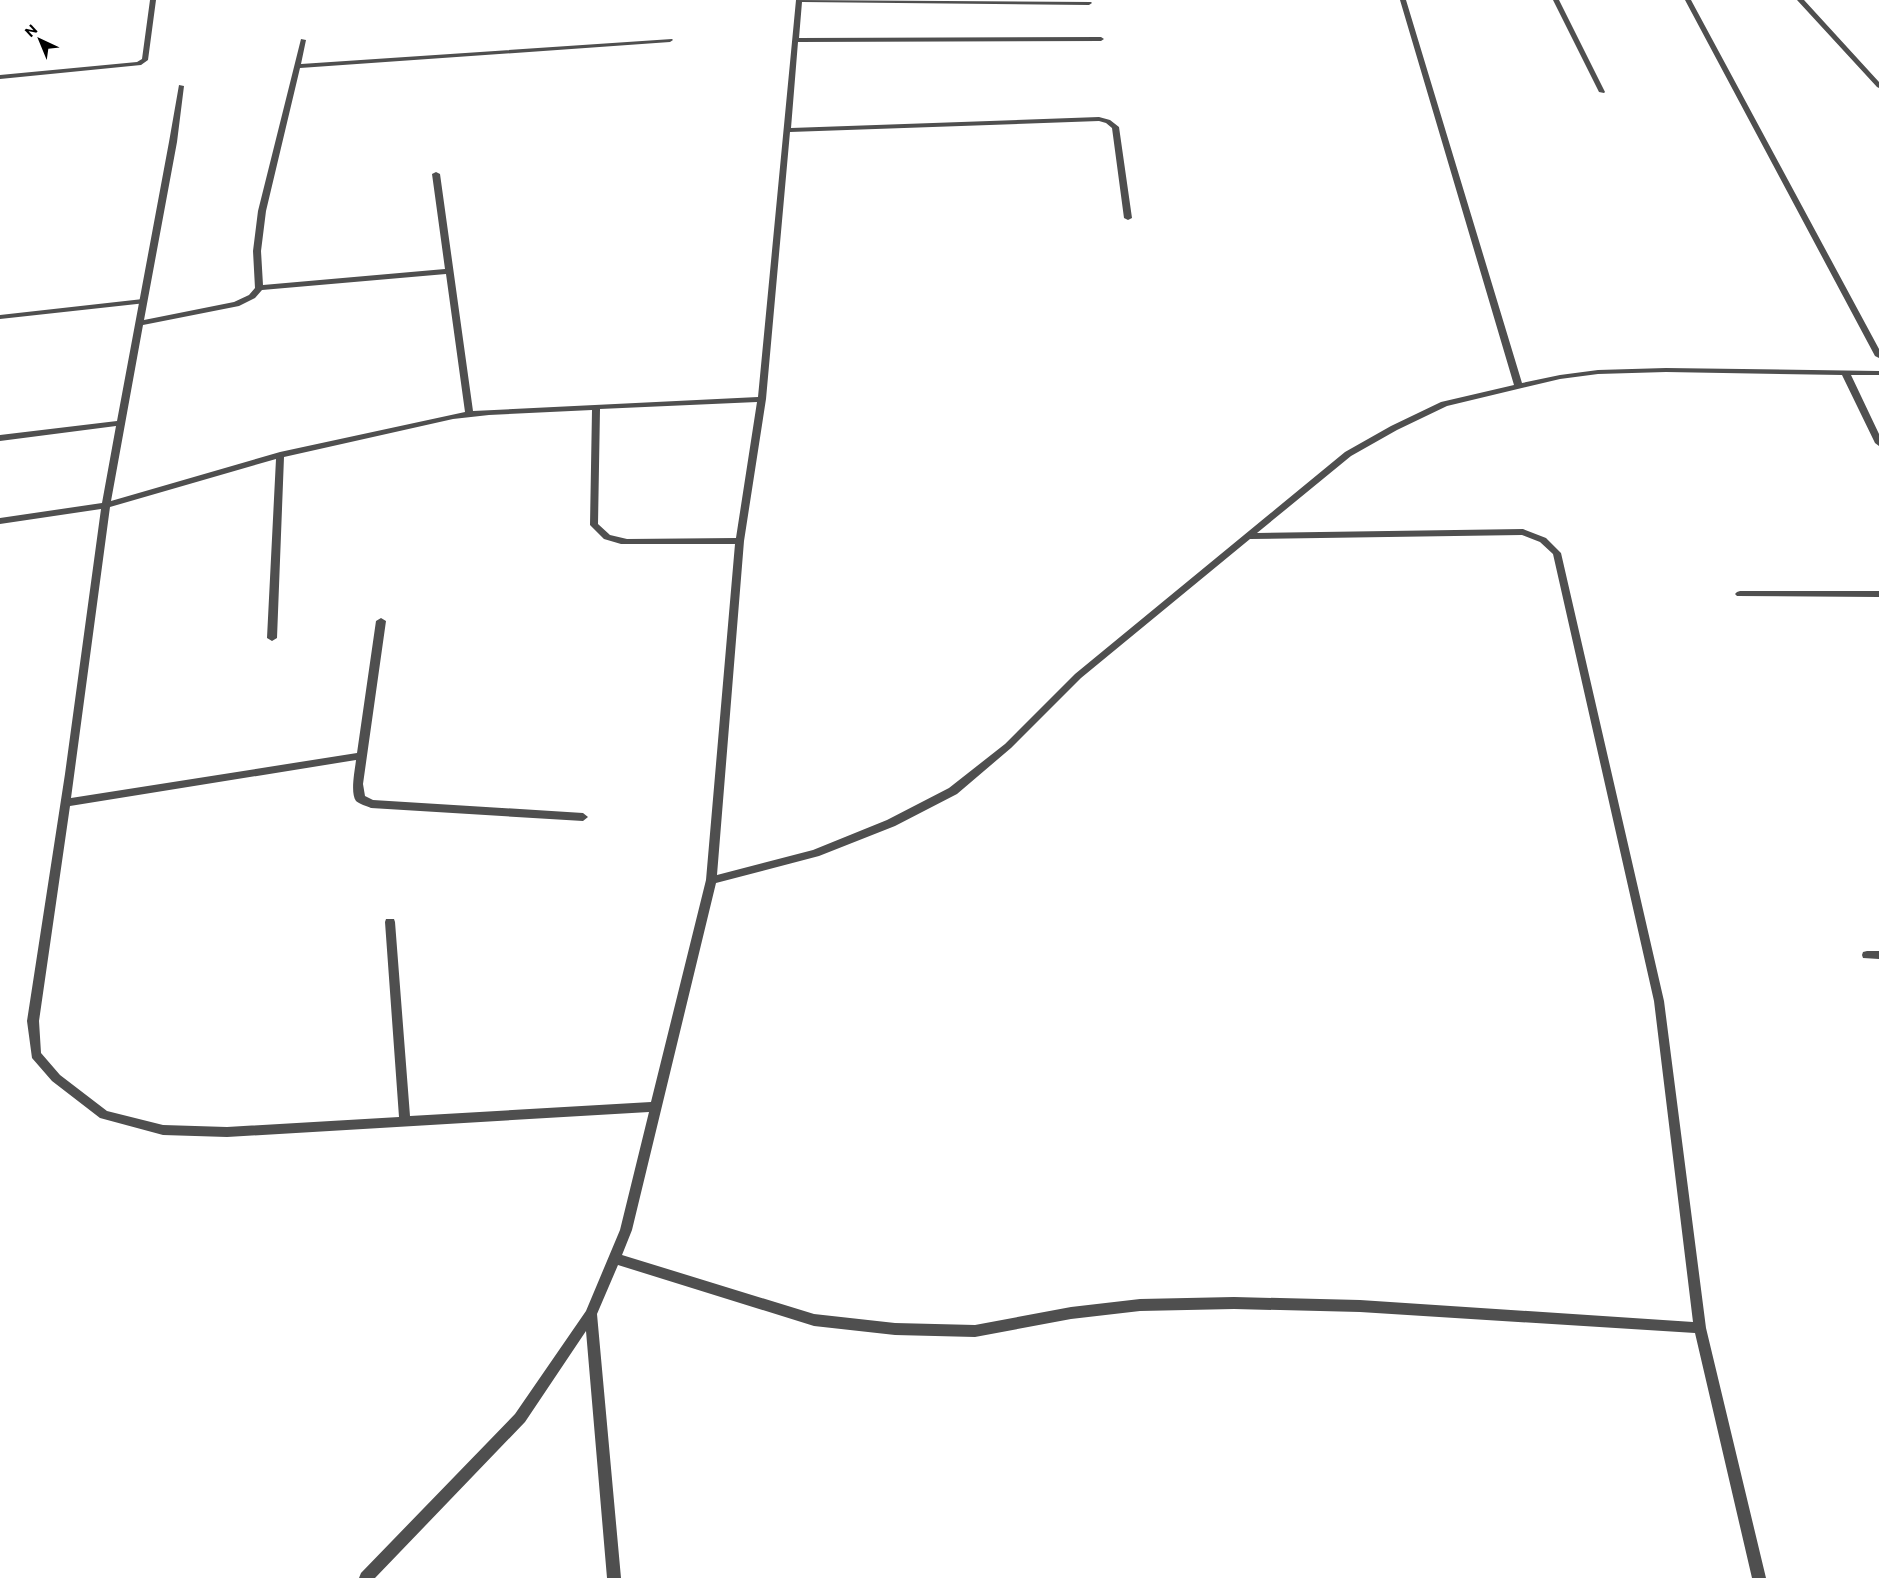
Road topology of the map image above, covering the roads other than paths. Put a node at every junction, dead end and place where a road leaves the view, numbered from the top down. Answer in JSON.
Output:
{"nodes":[{"id":1,"x":153,"y":0,"type":"edge"},
{"id":2,"x":799,"y":0,"type":"edge"},
{"id":3,"x":1403,"y":0,"type":"edge"},
{"id":4,"x":1556,"y":0,"type":"edge"},
{"id":5,"x":1688,"y":0,"type":"edge"},
{"id":6,"x":1800,"y":0,"type":"edge"},
{"id":7,"x":1089,"y":3,"type":"dead end"},
{"id":8,"x":1101,"y":39,"type":"dead end"},
{"id":9,"x":303,"y":40,"type":"dead end"},
{"id":10,"x":670,"y":40,"type":"dead end"},
{"id":11,"x":797,"y":40,"type":"junction"},
{"id":12,"x":297,"y":66,"type":"junction"},
{"id":13,"x":0,"y":77,"type":"edge"},
{"id":14,"x":180,"y":86,"type":"dead end"},
{"id":15,"x":1879,"y":86,"type":"edge"},
{"id":16,"x":1602,"y":92,"type":"dead end"},
{"id":17,"x":787,"y":130,"type":"junction"},
{"id":18,"x":436,"y":174,"type":"dead end"},
{"id":19,"x":1128,"y":218,"type":"dead end"},
{"id":20,"x":449,"y":271,"type":"junction"},
{"id":21,"x":259,"y":288,"type":"junction"},
{"id":22,"x":143,"y":301,"type":"junction"},
{"id":23,"x":0,"y":317,"type":"edge"},
{"id":24,"x":139,"y":323,"type":"junction"},
{"id":25,"x":1879,"y":356,"type":"edge"},
{"id":26,"x":1845,"y":372,"type":"junction"},
{"id":27,"x":1879,"y":373,"type":"edge"},
{"id":28,"x":1519,"y":387,"type":"junction"},
{"id":29,"x":762,"y":399,"type":"junction"},
{"id":30,"x":596,"y":407,"type":"junction"},
{"id":31,"x":469,"y":414,"type":"junction"},
{"id":32,"x":121,"y":423,"type":"junction"},
{"id":33,"x":0,"y":438,"type":"edge"},
{"id":34,"x":1879,"y":443,"type":"edge"},
{"id":35,"x":280,"y":455,"type":"junction"},
{"id":36,"x":106,"y":505,"type":"junction"},
{"id":37,"x":0,"y":520,"type":"edge"},
{"id":38,"x":1248,"y":536,"type":"junction"},
{"id":39,"x":740,"y":541,"type":"junction"},
{"id":40,"x":1740,"y":594,"type":"dead end"},
{"id":41,"x":1879,"y":594,"type":"edge"},
{"id":42,"x":381,"y":621,"type":"dead end"},
{"id":43,"x":272,"y":638,"type":"dead end"},
{"id":44,"x":362,"y":756,"type":"junction"},
{"id":45,"x":66,"y":803,"type":"junction"},
{"id":46,"x":583,"y":817,"type":"dead end"},
{"id":47,"x":711,"y":880,"type":"junction"},
{"id":48,"x":390,"y":922,"type":"dead end"},
{"id":49,"x":656,"y":1106,"type":"junction"},
{"id":50,"x":405,"y":1122,"type":"junction"},
{"id":51,"x":614,"y":1258,"type":"junction"},
{"id":52,"x":591,"y":1314,"type":"junction"},
{"id":53,"x":1700,"y":1328,"type":"junction"},
{"id":54,"x":366,"y":1578,"type":"edge"},
{"id":55,"x":614,"y":1578,"type":"edge"},
{"id":56,"x":1759,"y":1578,"type":"edge"}],
"edges":[{"from":1,"to":13,"type":"street"},
{"from":2,"to":7,"type":"street"},
{"from":2,"to":11,"type":"street"},
{"from":3,"to":28,"type":"street"},
{"from":4,"to":16,"type":"street"},
{"from":5,"to":25,"type":"street"},
{"from":6,"to":15,"type":"street"},
{"from":8,"to":11,"type":"street"},
{"from":9,"to":12,"type":"street"},
{"from":10,"to":12,"type":"street"},
{"from":11,"to":17,"type":"street"},
{"from":12,"to":21,"type":"street"},
{"from":14,"to":22,"type":"street"},
{"from":17,"to":19,"type":"street"},
{"from":17,"to":29,"type":"street"},
{"from":18,"to":20,"type":"street"},
{"from":20,"to":21,"type":"street"},
{"from":20,"to":31,"type":"street"},
{"from":21,"to":24,"type":"street"},
{"from":22,"to":23,"type":"street"},
{"from":22,"to":24,"type":"street"},
{"from":24,"to":32,"type":"street"},
{"from":26,"to":27,"type":"street"},
{"from":26,"to":28,"type":"street"},
{"from":26,"to":34,"type":"street"},
{"from":28,"to":38,"type":"street"},
{"from":29,"to":30,"type":"street"},
{"from":29,"to":39,"type":"street"},
{"from":30,"to":31,"type":"street"},
{"from":30,"to":39,"type":"street"},
{"from":31,"to":35,"type":"street"},
{"from":32,"to":33,"type":"street"},
{"from":32,"to":36,"type":"street"},
{"from":35,"to":36,"type":"street"},
{"from":35,"to":43,"type":"street"},
{"from":36,"to":37,"type":"street"},
{"from":36,"to":45,"type":"street"},
{"from":38,"to":47,"type":"street"},
{"from":38,"to":53,"type":"street"},
{"from":39,"to":47,"type":"street"},
{"from":40,"to":41,"type":"street"},
{"from":42,"to":44,"type":"street"},
{"from":44,"to":45,"type":"street"},
{"from":44,"to":46,"type":"street"},
{"from":45,"to":50,"type":"street"},
{"from":47,"to":49,"type":"street"},
{"from":48,"to":50,"type":"street"},
{"from":49,"to":50,"type":"street"},
{"from":49,"to":51,"type":"street"},
{"from":51,"to":52,"type":"street"},
{"from":51,"to":53,"type":"street"},
{"from":52,"to":54,"type":"street"},
{"from":52,"to":55,"type":"street"},
{"from":53,"to":56,"type":"street"}]}
